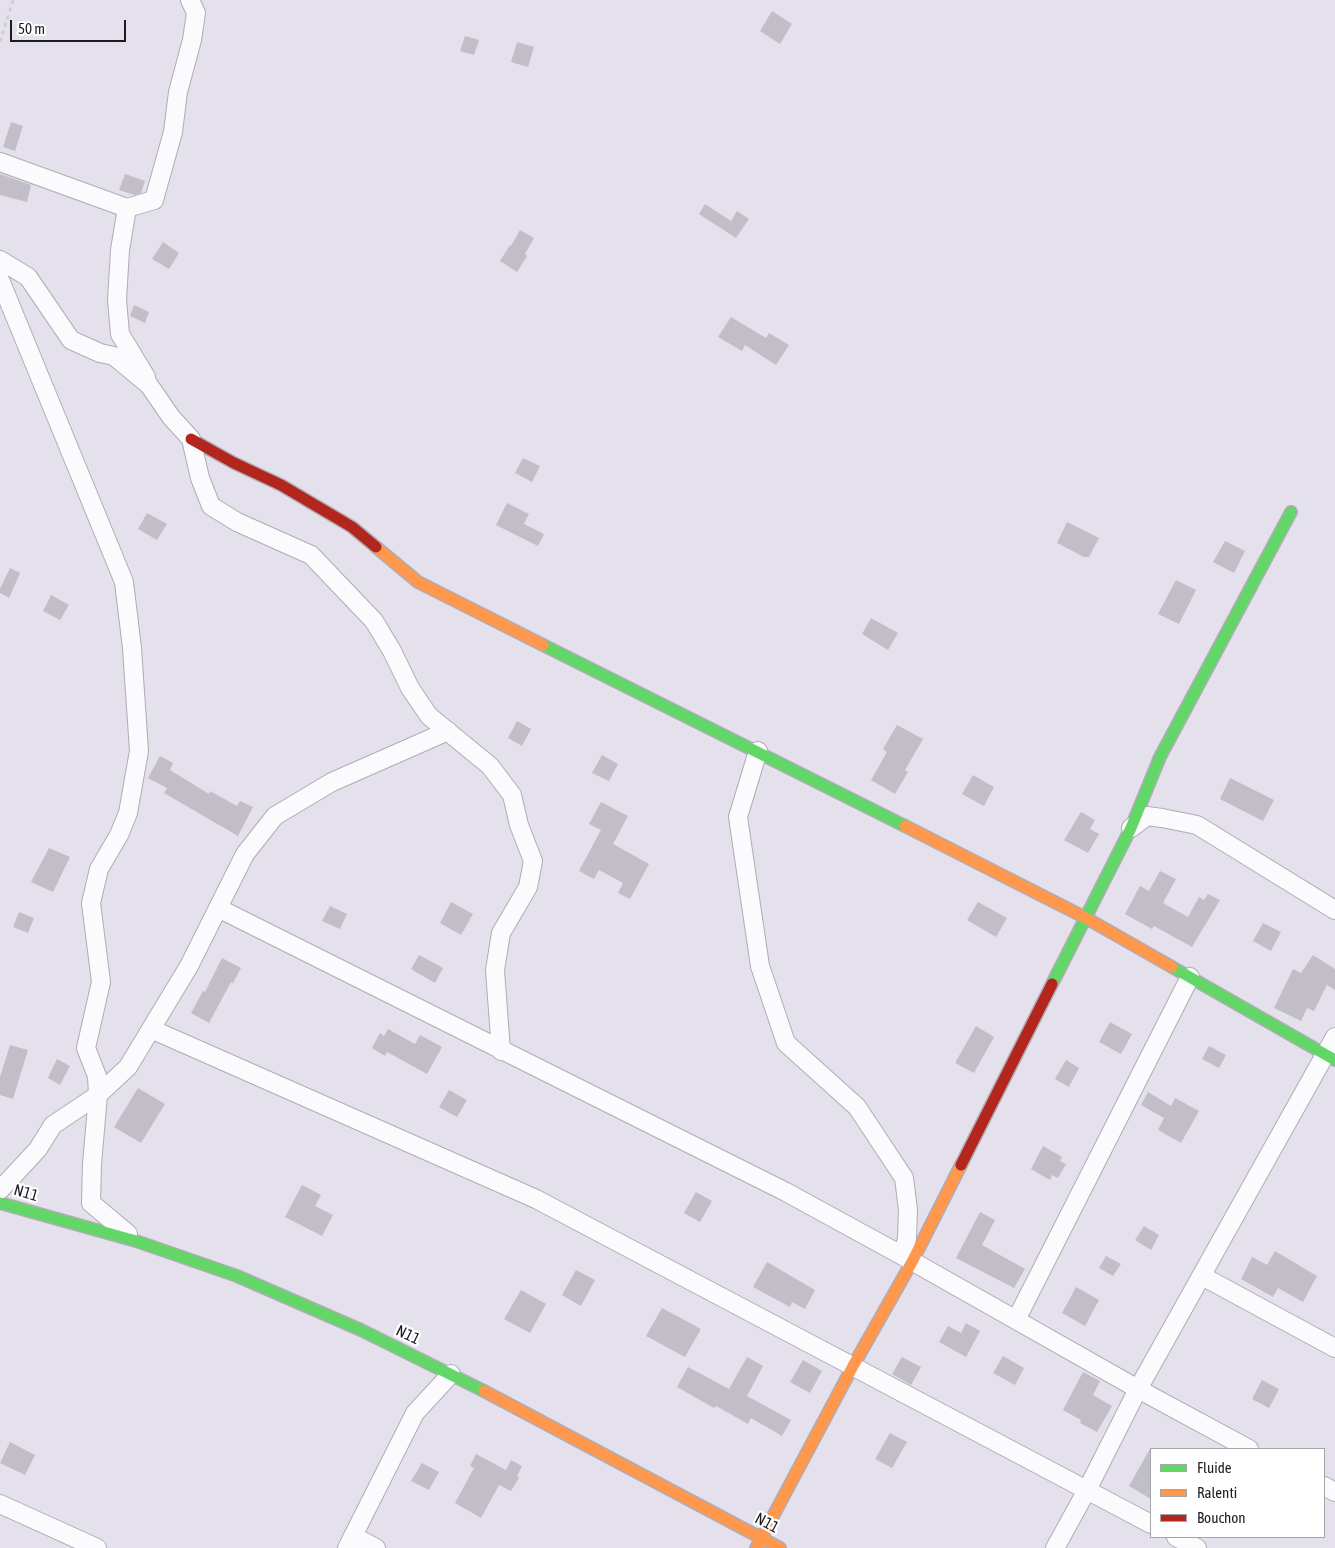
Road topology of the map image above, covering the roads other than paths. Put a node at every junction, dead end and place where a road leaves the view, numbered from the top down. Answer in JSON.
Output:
{"nodes":[{"id":1,"x":190,"y":0,"type":"edge"},
{"id":2,"x":0,"y":162,"type":"edge"},
{"id":3,"x":127,"y":208,"type":"junction"},
{"id":4,"x":0,"y":260,"type":"edge"},
{"id":5,"x":0,"y":280,"type":"edge"},
{"id":6,"x":149,"y":385,"type":"junction"},
{"id":7,"x":191,"y":439,"type":"junction"},
{"id":8,"x":1291,"y":512,"type":"dead end"},
{"id":9,"x":448,"y":731,"type":"junction"},
{"id":10,"x":758,"y":751,"type":"junction"},
{"id":11,"x":1131,"y":828,"type":"junction"},
{"id":12,"x":218,"y":908,"type":"junction"},
{"id":13,"x":1335,"y":910,"type":"edge"},
{"id":14,"x":1086,"y":918,"type":"junction"},
{"id":15,"x":1190,"y":977,"type":"junction"},
{"id":16,"x":151,"y":1029,"type":"junction"},
{"id":17,"x":1335,"y":1037,"type":"edge"},
{"id":18,"x":502,"y":1051,"type":"junction"},
{"id":19,"x":1330,"y":1057,"type":"edge"},
{"id":20,"x":98,"y":1095,"type":"junction"},
{"id":21,"x":0,"y":1190,"type":"edge"},
{"id":22,"x":0,"y":1202,"type":"edge"},
{"id":23,"x":136,"y":1241,"type":"junction"},
{"id":24,"x":907,"y":1259,"type":"junction"},
{"id":25,"x":1202,"y":1276,"type":"junction"},
{"id":26,"x":1016,"y":1320,"type":"junction"},
{"id":27,"x":1335,"y":1348,"type":"edge"},
{"id":28,"x":853,"y":1366,"type":"junction"},
{"id":29,"x":451,"y":1374,"type":"junction"},
{"id":30,"x":1138,"y":1389,"type":"junction"},
{"id":31,"x":1248,"y":1448,"type":"edge"},
{"id":32,"x":1087,"y":1490,"type":"junction"},
{"id":33,"x":0,"y":1504,"type":"edge"},
{"id":34,"x":1150,"y":1523,"type":"edge"},
{"id":35,"x":1178,"y":1538,"type":"edge"},
{"id":36,"x":350,"y":1542,"type":"edge"},
{"id":37,"x":758,"y":1543,"type":"edge"},
{"id":38,"x":97,"y":1548,"type":"edge"},
{"id":39,"x":376,"y":1548,"type":"edge"},
{"id":40,"x":780,"y":1548,"type":"edge"},
{"id":41,"x":1055,"y":1548,"type":"edge"},
{"id":42,"x":1197,"y":1548,"type":"edge"}],
"edges":[{"from":1,"to":3,"type":"street"},
{"from":2,"to":3,"type":"street"},
{"from":3,"to":6,"type":"street"},
{"from":4,"to":6,"type":"street"},
{"from":5,"to":20,"type":"street"},
{"from":6,"to":7,"type":"street"},
{"from":7,"to":9,"type":"street"},
{"from":7,"to":10,"type":"street"},
{"from":8,"to":11,"type":"street"},
{"from":9,"to":12,"type":"street"},
{"from":9,"to":18,"type":"street"},
{"from":10,"to":14,"type":"street"},
{"from":10,"to":24,"type":"street"},
{"from":11,"to":13,"type":"street"},
{"from":11,"to":14,"type":"street"},
{"from":12,"to":16,"type":"street"},
{"from":12,"to":18,"type":"street"},
{"from":14,"to":15,"type":"street"},
{"from":14,"to":24,"type":"street"},
{"from":15,"to":19,"type":"street"},
{"from":15,"to":26,"type":"street"},
{"from":16,"to":20,"type":"street"},
{"from":16,"to":28,"type":"street"},
{"from":17,"to":19,"type":"street"},
{"from":18,"to":24,"type":"street"},
{"from":19,"to":25,"type":"street"},
{"from":20,"to":21,"type":"street"},
{"from":20,"to":23,"type":"street"},
{"from":22,"to":23,"type":"street","name":"N11"},
{"from":23,"to":29,"type":"street","name":"N11"},
{"from":24,"to":26,"type":"street"},
{"from":24,"to":28,"type":"street"},
{"from":25,"to":27,"type":"street"},
{"from":25,"to":30,"type":"street"},
{"from":26,"to":30,"type":"street"},
{"from":28,"to":32,"type":"street"},
{"from":28,"to":37,"type":"street"},
{"from":29,"to":36,"type":"street"},
{"from":29,"to":37,"type":"street","name":"N11"},
{"from":30,"to":31,"type":"street"},
{"from":30,"to":32,"type":"street"},
{"from":32,"to":34,"type":"street"},
{"from":32,"to":41,"type":"street"},
{"from":33,"to":38,"type":"street"},
{"from":35,"to":42,"type":"street"},
{"from":36,"to":39,"type":"street"},
{"from":37,"to":40,"type":"street","name":"N11"}]}
